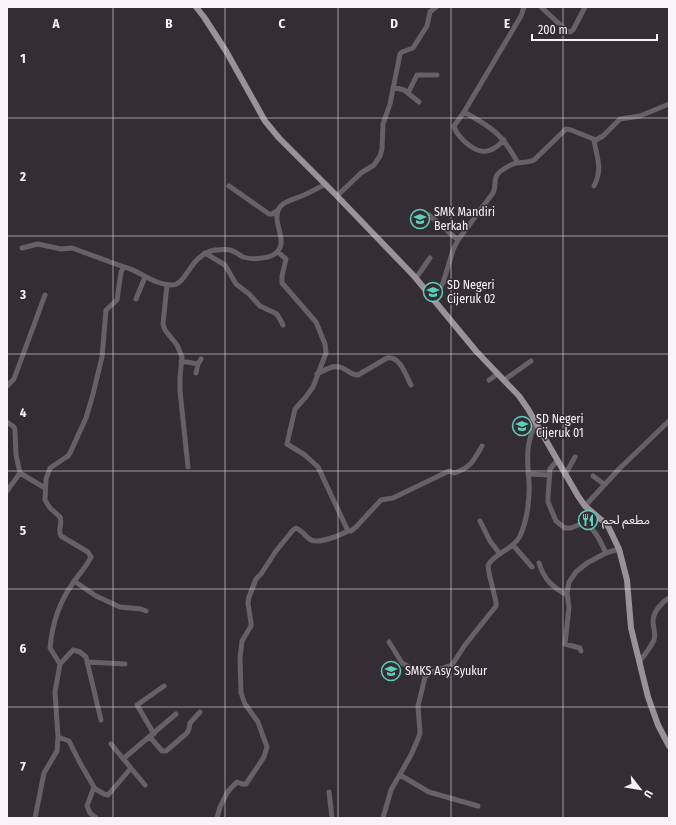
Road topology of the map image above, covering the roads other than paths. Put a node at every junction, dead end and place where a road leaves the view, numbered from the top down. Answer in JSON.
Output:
{"nodes":[{"id":1,"x":196,"y":7,"type":"edge"},
{"id":2,"x":524,"y":7,"type":"edge"},
{"id":3,"x":541,"y":7,"type":"edge"},
{"id":4,"x":585,"y":7,"type":"edge"},
{"id":5,"x":433,"y":8,"type":"edge"},
{"id":6,"x":437,"y":75,"type":"dead end"},
{"id":7,"x":396,"y":88,"type":"junction"},
{"id":8,"x":408,"y":93,"type":"junction"},
{"id":9,"x":419,"y":102,"type":"dead end"},
{"id":10,"x":669,"y":104,"type":"edge"},
{"id":11,"x":464,"y":112,"type":"junction"},
{"id":12,"x":504,"y":140,"type":"junction"},
{"id":13,"x":594,"y":140,"type":"junction"},
{"id":14,"x":518,"y":163,"type":"junction"},
{"id":15,"x":326,"y":184,"type":"junction"},
{"id":16,"x":229,"y":186,"type":"dead end"},
{"id":17,"x":594,"y":186,"type":"dead end"},
{"id":18,"x":337,"y":196,"type":"junction"},
{"id":19,"x":277,"y":211,"type":"junction"},
{"id":20,"x":429,"y":216,"type":"dead end"},
{"id":21,"x":458,"y":240,"type":"junction"},
{"id":22,"x":22,"y":248,"type":"dead end"},
{"id":23,"x":278,"y":252,"type":"junction"},
{"id":24,"x":205,"y":253,"type":"junction"},
{"id":25,"x":430,"y":258,"type":"dead end"},
{"id":26,"x":124,"y":267,"type":"junction"},
{"id":27,"x":145,"y":278,"type":"junction"},
{"id":28,"x":416,"y":278,"type":"junction"},
{"id":29,"x":167,"y":285,"type":"junction"},
{"id":30,"x":45,"y":295,"type":"dead end"},
{"id":31,"x":434,"y":298,"type":"junction"},
{"id":32,"x":136,"y":299,"type":"dead end"},
{"id":33,"x":284,"y":325,"type":"dead end"},
{"id":34,"x":181,"y":361,"type":"junction"},
{"id":35,"x":531,"y":361,"type":"dead end"},
{"id":36,"x":196,"y":373,"type":"dead end"},
{"id":37,"x":317,"y":374,"type":"junction"},
{"id":38,"x":498,"y":374,"type":"junction"},
{"id":39,"x":504,"y":380,"type":"junction"},
{"id":40,"x":411,"y":385,"type":"dead end"},
{"id":41,"x":7,"y":386,"type":"edge"},
{"id":42,"x":493,"y":386,"type":"dead end"},
{"id":43,"x":669,"y":421,"type":"edge"},
{"id":44,"x":7,"y":422,"type":"edge"},
{"id":45,"x":536,"y":422,"type":"junction"},
{"id":46,"x":482,"y":446,"type":"dead end"},
{"id":47,"x":575,"y":457,"type":"dead end"},
{"id":48,"x":557,"y":461,"type":"junction"},
{"id":49,"x":188,"y":467,"type":"dead end"},
{"id":50,"x":20,"y":474,"type":"junction"},
{"id":51,"x":528,"y":474,"type":"junction"},
{"id":52,"x":549,"y":475,"type":"junction"},
{"id":53,"x":565,"y":475,"type":"junction"},
{"id":54,"x":593,"y":476,"type":"dead end"},
{"id":55,"x":604,"y":484,"type":"junction"},
{"id":56,"x":45,"y":488,"type":"junction"},
{"id":57,"x":7,"y":491,"type":"edge"},
{"id":58,"x":585,"y":506,"type":"junction"},
{"id":59,"x":480,"y":521,"type":"dead end"},
{"id":60,"x":348,"y":531,"type":"junction"},
{"id":61,"x":513,"y":545,"type":"junction"},
{"id":62,"x":619,"y":549,"type":"junction"},
{"id":63,"x":606,"y":553,"type":"junction"},
{"id":64,"x":498,"y":555,"type":"junction"},
{"id":65,"x":539,"y":563,"type":"dead end"},
{"id":66,"x":532,"y":567,"type":"dead end"},
{"id":67,"x":74,"y":581,"type":"junction"},
{"id":68,"x":567,"y":595,"type":"junction"},
{"id":69,"x":669,"y":598,"type":"edge"},
{"id":70,"x":146,"y":611,"type":"dead end"},
{"id":71,"x":389,"y":642,"type":"dead end"},
{"id":72,"x":581,"y":651,"type":"dead end"},
{"id":73,"x":640,"y":661,"type":"junction"},
{"id":74,"x":88,"y":662,"type":"junction"},
{"id":75,"x":60,"y":664,"type":"junction"},
{"id":76,"x":125,"y":664,"type":"dead end"},
{"id":77,"x":426,"y":676,"type":"junction"},
{"id":78,"x":164,"y":686,"type":"dead end"},
{"id":79,"x":200,"y":712,"type":"dead end"},
{"id":80,"x":176,"y":714,"type":"dead end"},
{"id":81,"x":101,"y":720,"type":"dead end"},
{"id":82,"x":152,"y":735,"type":"junction"},
{"id":83,"x":58,"y":737,"type":"junction"},
{"id":84,"x":111,"y":744,"type":"dead end"},
{"id":85,"x":668,"y":744,"type":"edge"},
{"id":86,"x":123,"y":759,"type":"junction"},
{"id":87,"x":130,"y":768,"type":"junction"},
{"id":88,"x":400,"y":775,"type":"junction"},
{"id":89,"x":145,"y":784,"type":"dead end"},
{"id":90,"x":94,"y":788,"type":"junction"},
{"id":91,"x":329,"y":792,"type":"dead end"},
{"id":92,"x":478,"y":806,"type":"dead end"},
{"id":93,"x":34,"y":818,"type":"edge"},
{"id":94,"x":96,"y":818,"type":"edge"},
{"id":95,"x":217,"y":818,"type":"edge"},
{"id":96,"x":332,"y":818,"type":"edge"},
{"id":97,"x":384,"y":818,"type":"edge"}],
"edges":[{"from":1,"to":15,"type":"main road"},
{"from":2,"to":11,"type":"street"},
{"from":3,"to":4,"type":"street"},
{"from":5,"to":7,"type":"street"},
{"from":6,"to":8,"type":"street"},
{"from":7,"to":8,"type":"street"},
{"from":7,"to":18,"type":"street"},
{"from":8,"to":9,"type":"street"},
{"from":10,"to":13,"type":"street"},
{"from":11,"to":12,"type":"street"},
{"from":11,"to":12,"type":"street"},
{"from":12,"to":14,"type":"street"},
{"from":13,"to":14,"type":"street"},
{"from":13,"to":17,"type":"street"},
{"from":14,"to":21,"type":"street"},
{"from":15,"to":18,"type":"main road"},
{"from":15,"to":19,"type":"street"},
{"from":16,"to":19,"type":"street"},
{"from":18,"to":28,"type":"main road"},
{"from":19,"to":23,"type":"street"},
{"from":20,"to":21,"type":"street"},
{"from":21,"to":31,"type":"street"},
{"from":22,"to":26,"type":"street"},
{"from":23,"to":24,"type":"street"},
{"from":23,"to":37,"type":"street"},
{"from":24,"to":29,"type":"street"},
{"from":24,"to":33,"type":"street"},
{"from":25,"to":28,"type":"street"},
{"from":26,"to":27,"type":"street"},
{"from":26,"to":56,"type":"street"},
{"from":27,"to":29,"type":"street"},
{"from":27,"to":32,"type":"street"},
{"from":28,"to":31,"type":"main road"},
{"from":29,"to":34,"type":"street"},
{"from":30,"to":41,"type":"street"},
{"from":31,"to":38,"type":"main road"},
{"from":34,"to":36,"type":"street"},
{"from":34,"to":49,"type":"street"},
{"from":35,"to":39,"type":"street"},
{"from":37,"to":40,"type":"street"},
{"from":37,"to":60,"type":"street"},
{"from":38,"to":39,"type":"main road"},
{"from":38,"to":42,"type":"street"},
{"from":39,"to":45,"type":"main road"},
{"from":43,"to":55,"type":"street"},
{"from":44,"to":50,"type":"street"},
{"from":45,"to":48,"type":"main road"},
{"from":45,"to":51,"type":"street"},
{"from":46,"to":60,"type":"street"},
{"from":47,"to":53,"type":"street"},
{"from":48,"to":52,"type":"street"},
{"from":48,"to":53,"type":"main road"},
{"from":50,"to":56,"type":"street"},
{"from":50,"to":57,"type":"street"},
{"from":51,"to":52,"type":"street"},
{"from":51,"to":61,"type":"street"},
{"from":52,"to":63,"type":"street"},
{"from":53,"to":58,"type":"main road"},
{"from":54,"to":55,"type":"street"},
{"from":55,"to":58,"type":"street"},
{"from":56,"to":67,"type":"street"},
{"from":58,"to":62,"type":"main road"},
{"from":59,"to":64,"type":"street"},
{"from":60,"to":95,"type":"street"},
{"from":61,"to":64,"type":"street"},
{"from":61,"to":66,"type":"street"},
{"from":62,"to":63,"type":"street"},
{"from":62,"to":73,"type":"main road"},
{"from":63,"to":68,"type":"street"},
{"from":64,"to":77,"type":"street"},
{"from":65,"to":68,"type":"street"},
{"from":67,"to":70,"type":"street"},
{"from":67,"to":75,"type":"street"},
{"from":68,"to":72,"type":"street"},
{"from":69,"to":73,"type":"street"},
{"from":71,"to":77,"type":"street"},
{"from":73,"to":85,"type":"main road"},
{"from":74,"to":75,"type":"street"},
{"from":74,"to":76,"type":"street"},
{"from":74,"to":81,"type":"street"},
{"from":75,"to":83,"type":"street"},
{"from":77,"to":88,"type":"street"},
{"from":78,"to":82,"type":"street"},
{"from":79,"to":82,"type":"street"},
{"from":80,"to":82,"type":"street"},
{"from":82,"to":86,"type":"street"},
{"from":83,"to":90,"type":"street"},
{"from":83,"to":93,"type":"street"},
{"from":84,"to":86,"type":"street"},
{"from":86,"to":87,"type":"street"},
{"from":87,"to":89,"type":"street"},
{"from":87,"to":90,"type":"street"},
{"from":88,"to":92,"type":"street"},
{"from":88,"to":97,"type":"street"},
{"from":90,"to":94,"type":"street"},
{"from":91,"to":96,"type":"street"}]}
